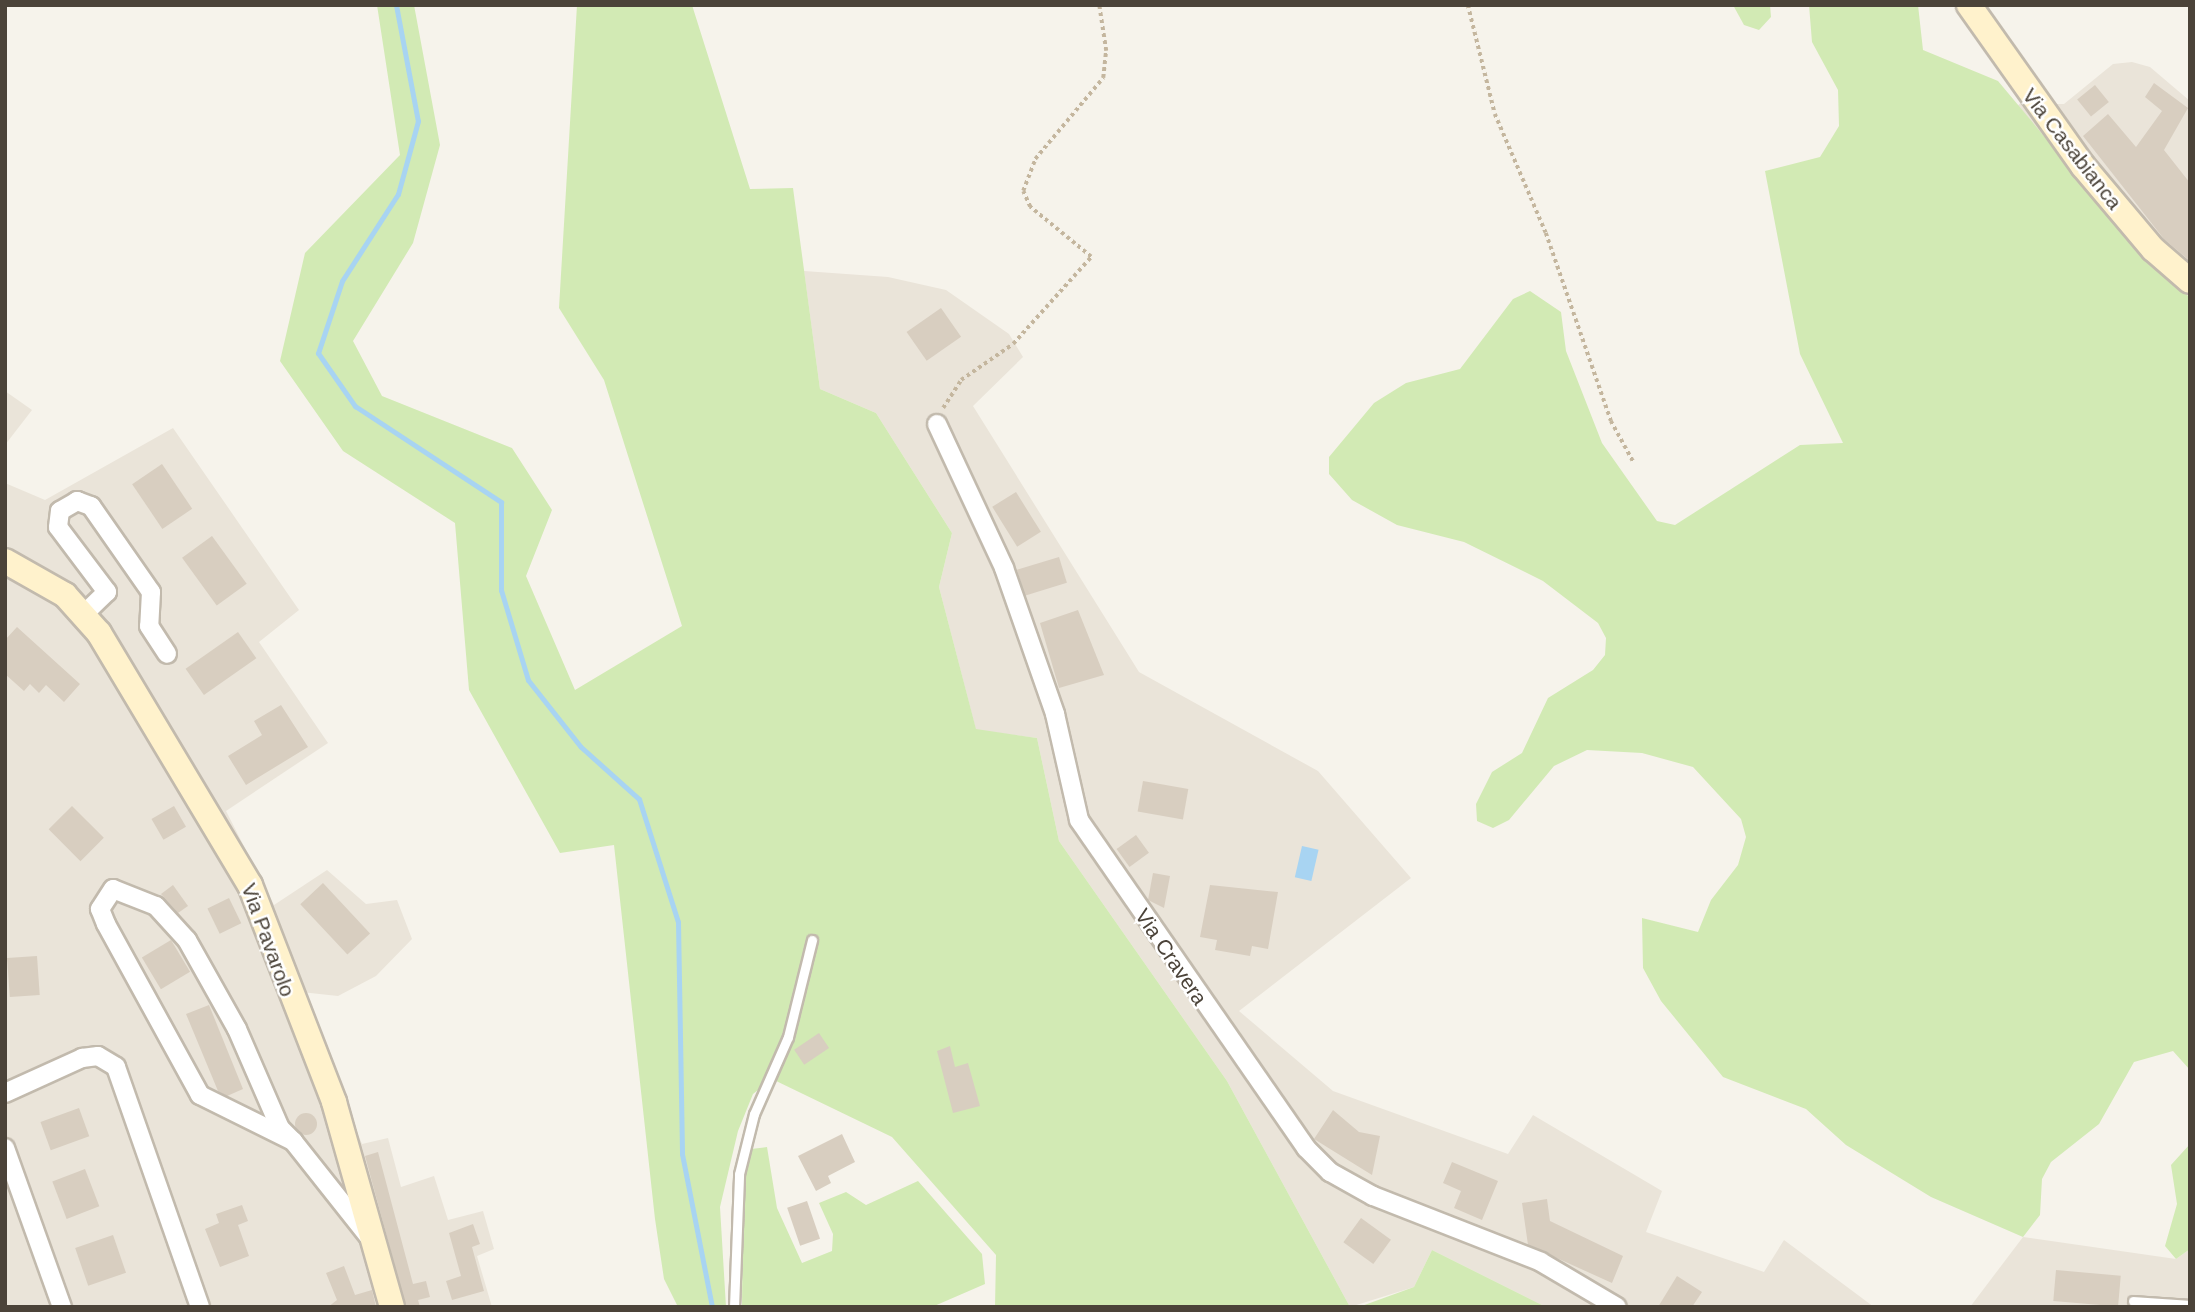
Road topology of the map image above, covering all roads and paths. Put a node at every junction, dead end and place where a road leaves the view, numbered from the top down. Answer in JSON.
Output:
{"nodes":[{"id":1,"x":1099,"y":5,"type":"edge"},
{"id":2,"x":1468,"y":5,"type":"edge"},
{"id":3,"x":1969,"y":5,"type":"edge"},
{"id":4,"x":2190,"y":281,"type":"edge"},
{"id":5,"x":937,"y":424,"type":"joint"},
{"id":6,"x":1633,"y":461,"type":"dead end"},
{"id":7,"x":5,"y":561,"type":"edge"},
{"id":8,"x":84,"y":614,"type":"junction"},
{"id":9,"x":167,"y":654,"type":"dead end"},
{"id":10,"x":812,"y":940,"type":"dead end"},
{"id":11,"x":5,"y":1093,"type":"edge"},
{"id":12,"x":293,"y":1141,"type":"junction"},
{"id":13,"x":5,"y":1148,"type":"edge"},
{"id":14,"x":374,"y":1242,"type":"junction"},
{"id":15,"x":2133,"y":1301,"type":"dead end"},
{"id":16,"x":2190,"y":1305,"type":"edge"},
{"id":17,"x":62,"y":1307,"type":"edge"},
{"id":18,"x":200,"y":1307,"type":"edge"},
{"id":19,"x":392,"y":1307,"type":"edge"},
{"id":20,"x":734,"y":1307,"type":"edge"},
{"id":21,"x":1617,"y":1307,"type":"edge"}],
"edges":[{"from":1,"to":5,"type":"path"},
{"from":2,"to":6,"type":"path"},
{"from":3,"to":4,"type":"street","name":"Via Casabianca"},
{"from":5,"to":21,"type":"street","name":"Via Cravera"},
{"from":7,"to":8,"type":"street","name":"Via Pavarolo"},
{"from":8,"to":9,"type":"street"},
{"from":8,"to":14,"type":"street","name":"Via Pavarolo"},
{"from":10,"to":20,"type":"lane"},
{"from":11,"to":18,"type":"street"},
{"from":12,"to":12,"type":"street"},
{"from":12,"to":14,"type":"street"},
{"from":13,"to":17,"type":"street"},
{"from":14,"to":19,"type":"street","name":"Via Pavarolo"},
{"from":15,"to":16,"type":"lane"}]}
